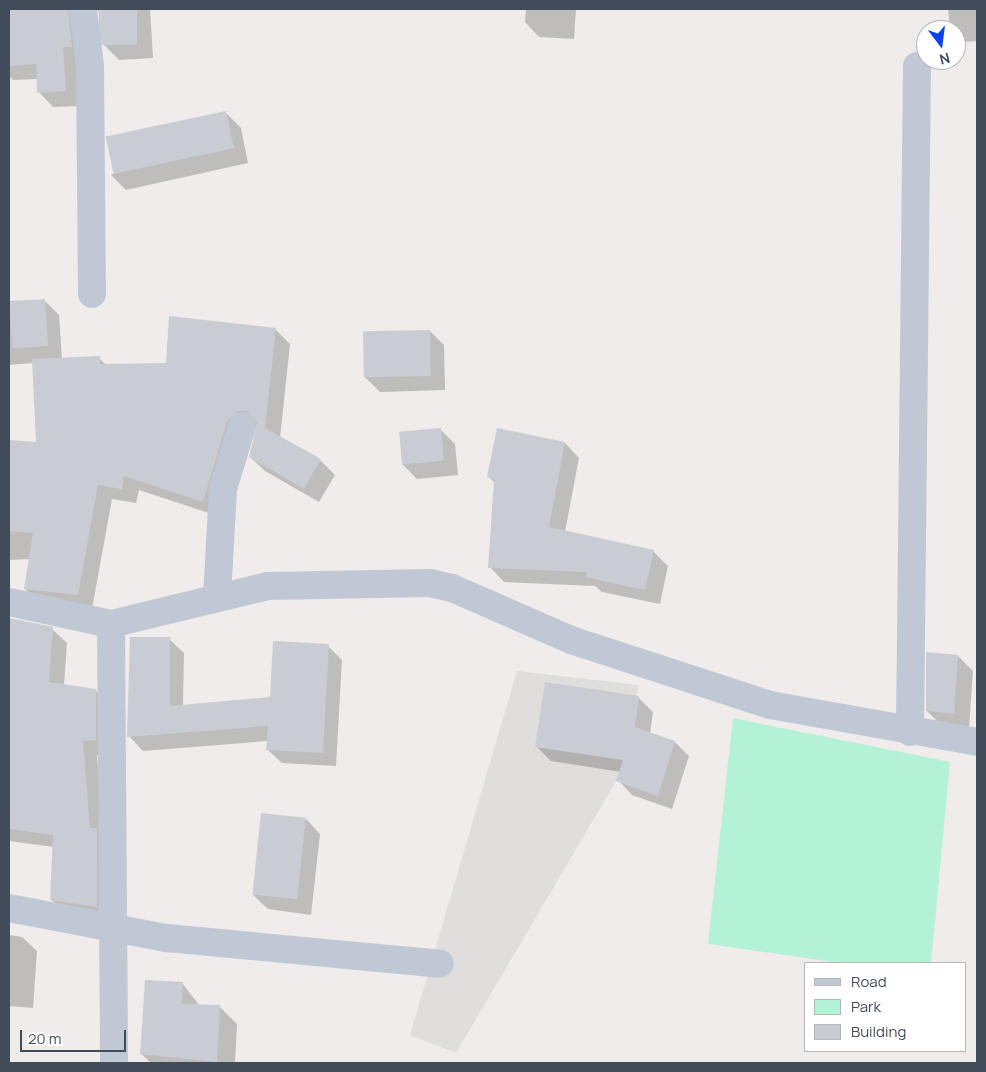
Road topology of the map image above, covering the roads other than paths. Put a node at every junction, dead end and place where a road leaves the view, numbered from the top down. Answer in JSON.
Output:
{"nodes":[{"id":1,"x":83,"y":9,"type":"edge"},
{"id":2,"x":917,"y":70,"type":"edge"},
{"id":3,"x":92,"y":294,"type":"dead end"},
{"id":4,"x":242,"y":426,"type":"dead end"},
{"id":5,"x":217,"y":597,"type":"junction"},
{"id":6,"x":9,"y":602,"type":"edge"},
{"id":7,"x":111,"y":624,"type":"junction"},
{"id":8,"x":910,"y":732,"type":"junction"},
{"id":9,"x":977,"y":742,"type":"edge"},
{"id":10,"x":9,"y":908,"type":"edge"},
{"id":11,"x":115,"y":930,"type":"junction"},
{"id":12,"x":440,"y":964,"type":"dead end"},
{"id":13,"x":114,"y":1063,"type":"edge"}],
"edges":[{"from":1,"to":3,"type":"street"},
{"from":2,"to":8,"type":"street"},
{"from":4,"to":5,"type":"street"},
{"from":5,"to":7,"type":"street"},
{"from":5,"to":8,"type":"street"},
{"from":6,"to":7,"type":"street"},
{"from":7,"to":11,"type":"street"},
{"from":8,"to":9,"type":"street"},
{"from":10,"to":11,"type":"street"},
{"from":11,"to":12,"type":"street"},
{"from":11,"to":13,"type":"street"}]}
